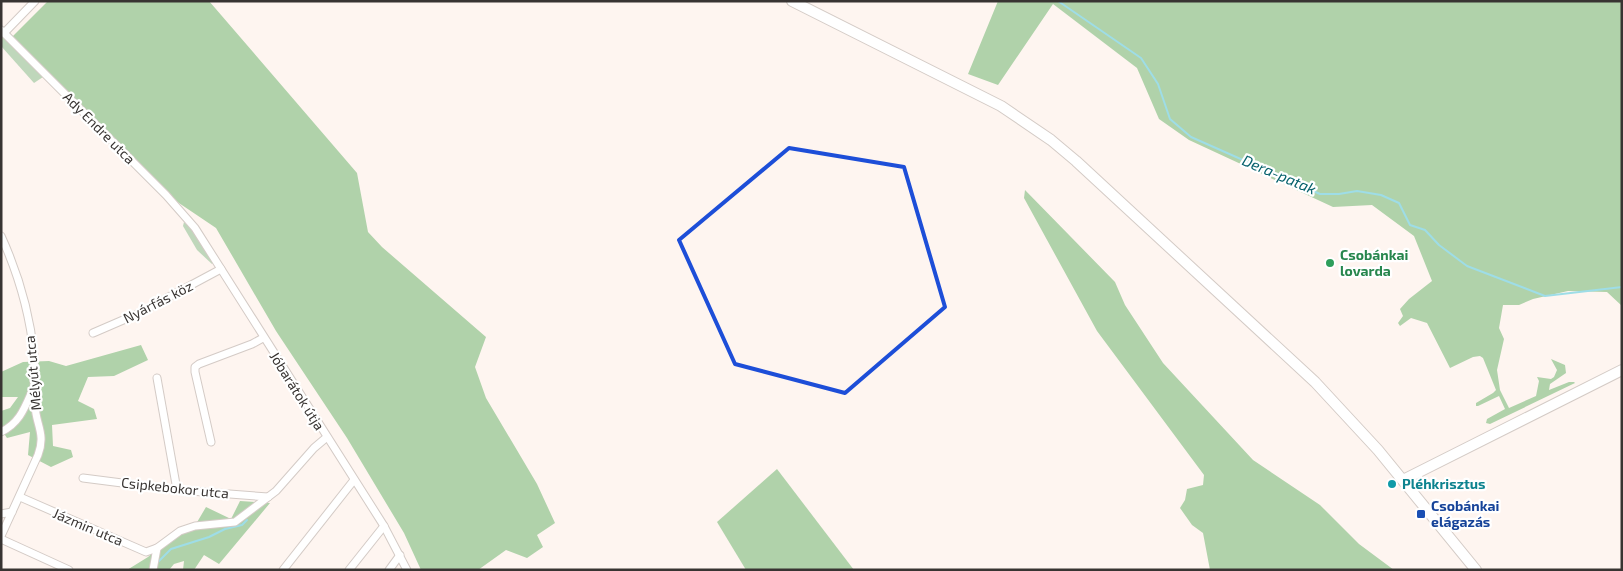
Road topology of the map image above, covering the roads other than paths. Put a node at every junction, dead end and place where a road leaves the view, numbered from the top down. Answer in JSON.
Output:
{"nodes":[{"id":1,"x":35,"y":1,"type":"edge"},
{"id":2,"x":792,"y":1,"type":"edge"},
{"id":3,"x":3,"y":32,"type":"edge"},
{"id":4,"x":195,"y":228,"type":"joint"},
{"id":5,"x":1,"y":236,"type":"edge"},
{"id":6,"x":221,"y":269,"type":"junction"},
{"id":7,"x":93,"y":333,"type":"dead end"},
{"id":8,"x":263,"y":338,"type":"junction"},
{"id":9,"x":1622,"y":370,"type":"edge"},
{"id":10,"x":157,"y":378,"type":"dead end"},
{"id":11,"x":35,"y":387,"type":"junction"},
{"id":12,"x":1,"y":432,"type":"edge"},
{"id":13,"x":327,"y":438,"type":"junction"},
{"id":14,"x":211,"y":442,"type":"dead end"},
{"id":15,"x":83,"y":478,"type":"dead end"},
{"id":16,"x":354,"y":480,"type":"junction"},
{"id":17,"x":1403,"y":480,"type":"junction"},
{"id":18,"x":177,"y":490,"type":"junction"},
{"id":19,"x":20,"y":497,"type":"junction"},
{"id":20,"x":268,"y":497,"type":"junction"},
{"id":21,"x":12,"y":512,"type":"junction"},
{"id":22,"x":1,"y":514,"type":"edge"},
{"id":23,"x":384,"y":526,"type":"junction"},
{"id":24,"x":1,"y":537,"type":"edge"},
{"id":25,"x":157,"y":548,"type":"junction"},
{"id":26,"x":400,"y":555,"type":"junction"},
{"id":27,"x":69,"y":570,"type":"edge"},
{"id":28,"x":153,"y":570,"type":"edge"},
{"id":29,"x":283,"y":570,"type":"edge"},
{"id":30,"x":349,"y":570,"type":"edge"},
{"id":31,"x":389,"y":570,"type":"edge"},
{"id":32,"x":407,"y":570,"type":"edge"},
{"id":33,"x":1476,"y":570,"type":"edge"}],
"edges":[{"from":1,"to":3,"type":"street"},
{"from":2,"to":17,"type":"main road"},
{"from":3,"to":4,"type":"street","name":"Ady Endre utca"},
{"from":4,"to":6,"type":"street","name":"Jóbarátok útja"},
{"from":5,"to":11,"type":"street","name":"Mélyút utca"},
{"from":6,"to":7,"type":"street","name":"Nyárfás köz"},
{"from":6,"to":8,"type":"street","name":"Jóbarátok útja"},
{"from":8,"to":13,"type":"street","name":"Jóbarátok útja"},
{"from":8,"to":14,"type":"street"},
{"from":9,"to":17,"type":"main road"},
{"from":10,"to":18,"type":"street"},
{"from":11,"to":12,"type":"street"},
{"from":11,"to":19,"type":"street","name":"Mélyút utca"},
{"from":13,"to":16,"type":"street","name":"Jóbarátok útja"},
{"from":13,"to":20,"type":"street"},
{"from":15,"to":18,"type":"street","name":"Csipkebokor utca"},
{"from":16,"to":23,"type":"street","name":"Jóbarátok útja"},
{"from":16,"to":29,"type":"street"},
{"from":17,"to":33,"type":"main road"},
{"from":18,"to":20,"type":"street","name":"Csipkebokor utca"},
{"from":19,"to":21,"type":"street","name":"Mélyút utca"},
{"from":19,"to":25,"type":"street","name":"Jázmin utca"},
{"from":20,"to":25,"type":"street"},
{"from":21,"to":22,"type":"street"},
{"from":21,"to":24,"type":"street","name":"Mélyút utca"},
{"from":23,"to":26,"type":"street","name":"Jóbarátok útja"},
{"from":23,"to":30,"type":"street"},
{"from":24,"to":27,"type":"street"},
{"from":25,"to":28,"type":"street"},
{"from":26,"to":31,"type":"street"},
{"from":26,"to":32,"type":"street","name":"Jóbarátok útja"}]}
